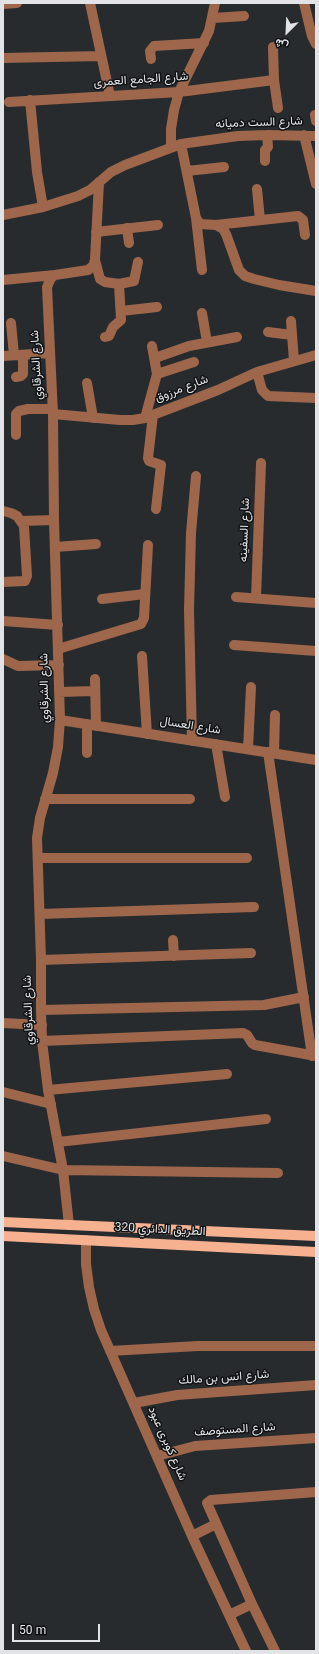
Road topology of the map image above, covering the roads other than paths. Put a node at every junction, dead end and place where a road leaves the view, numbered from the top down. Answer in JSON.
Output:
{"nodes":[{"id":1,"x":17,"y":3,"type":"edge"},
{"id":2,"x":90,"y":3,"type":"edge"},
{"id":3,"x":215,"y":3,"type":"edge"},
{"id":4,"x":304,"y":3,"type":"edge"},
{"id":5,"x":3,"y":4,"type":"edge"},
{"id":6,"x":244,"y":16,"type":"dead end"},
{"id":7,"x":213,"y":18,"type":"junction"},
{"id":8,"x":204,"y":42,"type":"junction"},
{"id":9,"x":316,"y":43,"type":"edge"},
{"id":10,"x":273,"y":47,"type":"dead end"},
{"id":11,"x":101,"y":56,"type":"junction"},
{"id":12,"x":3,"y":58,"type":"edge"},
{"id":13,"x":151,"y":59,"type":"dead end"},
{"id":14,"x":274,"y":80,"type":"junction"},
{"id":15,"x":179,"y":92,"type":"junction"},
{"id":16,"x":110,"y":96,"type":"junction"},
{"id":17,"x":30,"y":100,"type":"junction"},
{"id":18,"x":9,"y":102,"type":"dead end"},
{"id":19,"x":278,"y":108,"type":"dead end"},
{"id":20,"x":316,"y":115,"type":"edge"},
{"id":21,"x":316,"y":121,"type":"edge"},
{"id":22,"x":267,"y":134,"type":"junction"},
{"id":23,"x":304,"y":135,"type":"junction"},
{"id":24,"x":316,"y":136,"type":"edge"},
{"id":25,"x":181,"y":144,"type":"junction"},
{"id":26,"x":171,"y":147,"type":"junction"},
{"id":27,"x":265,"y":161,"type":"dead end"},
{"id":28,"x":224,"y":167,"type":"dead end"},
{"id":29,"x":187,"y":171,"type":"junction"},
{"id":30,"x":99,"y":182,"type":"junction"},
{"id":31,"x":316,"y":184,"type":"edge"},
{"id":32,"x":257,"y":189,"type":"dead end"},
{"id":33,"x":43,"y":207,"type":"junction"},
{"id":34,"x":3,"y":215,"type":"edge"},
{"id":35,"x":196,"y":218,"type":"junction"},
{"id":36,"x":260,"y":220,"type":"junction"},
{"id":37,"x":158,"y":225,"type":"dead end"},
{"id":38,"x":216,"y":225,"type":"junction"},
{"id":39,"x":127,"y":228,"type":"junction"},
{"id":40,"x":96,"y":232,"type":"junction"},
{"id":41,"x":305,"y":235,"type":"dead end"},
{"id":42,"x":129,"y":243,"type":"dead end"},
{"id":43,"x":95,"y":260,"type":"junction"},
{"id":44,"x":138,"y":262,"type":"dead end"},
{"id":45,"x":202,"y":270,"type":"dead end"},
{"id":46,"x":55,"y":275,"type":"junction"},
{"id":47,"x":3,"y":280,"type":"edge"},
{"id":48,"x":119,"y":284,"type":"junction"},
{"id":49,"x":316,"y":291,"type":"edge"},
{"id":50,"x":157,"y":307,"type":"dead end"},
{"id":51,"x":121,"y":311,"type":"junction"},
{"id":52,"x":202,"y":313,"type":"dead end"},
{"id":53,"x":291,"y":321,"type":"dead end"},
{"id":54,"x":8,"y":327,"type":"edge"},
{"id":55,"x":268,"y":332,"type":"dead end"},
{"id":56,"x":292,"y":335,"type":"junction"},
{"id":57,"x":105,"y":337,"type":"dead end"},
{"id":58,"x":237,"y":337,"type":"dead end"},
{"id":59,"x":207,"y":342,"type":"junction"},
{"id":60,"x":152,"y":346,"type":"dead end"},
{"id":61,"x":50,"y":353,"type":"junction"},
{"id":62,"x":19,"y":355,"type":"junction"},
{"id":63,"x":316,"y":355,"type":"edge"},
{"id":64,"x":3,"y":356,"type":"edge"},
{"id":65,"x":155,"y":358,"type":"junction"},
{"id":66,"x":294,"y":361,"type":"junction"},
{"id":67,"x":194,"y":362,"type":"dead end"},
{"id":68,"x":257,"y":372,"type":"junction"},
{"id":69,"x":157,"y":374,"type":"junction"},
{"id":70,"x":16,"y":377,"type":"dead end"},
{"id":71,"x":87,"y":383,"type":"dead end"},
{"id":72,"x":316,"y":398,"type":"edge"},
{"id":73,"x":53,"y":412,"type":"junction"},
{"id":74,"x":149,"y":417,"type":"junction"},
{"id":75,"x":93,"y":418,"type":"junction"},
{"id":76,"x":16,"y":435,"type":"dead end"},
{"id":77,"x":261,"y":463,"type":"dead end"},
{"id":78,"x":196,"y":476,"type":"dead end"},
{"id":79,"x":156,"y":509,"type":"dead end"},
{"id":80,"x":3,"y":511,"type":"edge"},
{"id":81,"x":54,"y":520,"type":"junction"},
{"id":82,"x":21,"y":521,"type":"junction"},
{"id":83,"x":96,"y":544,"type":"dead end"},
{"id":84,"x":148,"y":545,"type":"dead end"},
{"id":85,"x":55,"y":547,"type":"junction"},
{"id":86,"x":3,"y":582,"type":"edge"},
{"id":87,"x":145,"y":594,"type":"junction"},
{"id":88,"x":236,"y":596,"type":"dead end"},
{"id":89,"x":256,"y":598,"type":"junction"},
{"id":90,"x":102,"y":599,"type":"dead end"},
{"id":91,"x":316,"y":603,"type":"edge"},
{"id":92,"x":3,"y":621,"type":"edge"},
{"id":93,"x":58,"y":624,"type":"junction"},
{"id":94,"x":234,"y":645,"type":"dead end"},
{"id":95,"x":58,"y":649,"type":"junction"},
{"id":96,"x":316,"y":651,"type":"edge"},
{"id":97,"x":142,"y":656,"type":"dead end"},
{"id":98,"x":3,"y":659,"type":"edge"},
{"id":99,"x":59,"y":665,"type":"junction"},
{"id":100,"x":95,"y":679,"type":"dead end"},
{"id":101,"x":251,"y":687,"type":"dead end"},
{"id":102,"x":95,"y":691,"type":"junction"},
{"id":103,"x":59,"y":692,"type":"junction"},
{"id":104,"x":275,"y":715,"type":"dead end"},
{"id":105,"x":60,"y":720,"type":"junction"},
{"id":106,"x":92,"y":725,"type":"junction"},
{"id":107,"x":147,"y":734,"type":"junction"},
{"id":108,"x":192,"y":740,"type":"junction"},
{"id":109,"x":216,"y":744,"type":"junction"},
{"id":110,"x":248,"y":749,"type":"junction"},
{"id":111,"x":87,"y":753,"type":"dead end"},
{"id":112,"x":271,"y":753,"type":"junction"},
{"id":113,"x":316,"y":760,"type":"edge"},
{"id":114,"x":225,"y":797,"type":"dead end"},
{"id":115,"x":45,"y":799,"type":"junction"},
{"id":116,"x":190,"y":799,"type":"dead end"},
{"id":117,"x":38,"y":858,"type":"junction"},
{"id":118,"x":247,"y":858,"type":"dead end"},
{"id":119,"x":254,"y":907,"type":"dead end"},
{"id":120,"x":40,"y":914,"type":"junction"},
{"id":121,"x":173,"y":940,"type":"dead end"},
{"id":122,"x":251,"y":953,"type":"dead end"},
{"id":123,"x":174,"y":956,"type":"junction"},
{"id":124,"x":41,"y":960,"type":"junction"},
{"id":125,"x":304,"y":997,"type":"junction"},
{"id":126,"x":41,"y":1010,"type":"junction"},
{"id":127,"x":3,"y":1023,"type":"edge"},
{"id":128,"x":42,"y":1025,"type":"junction"},
{"id":129,"x":42,"y":1041,"type":"junction"},
{"id":130,"x":314,"y":1056,"type":"edge"},
{"id":131,"x":226,"y":1074,"type":"dead end"},
{"id":132,"x":48,"y":1090,"type":"junction"},
{"id":133,"x":3,"y":1092,"type":"edge"},
{"id":134,"x":51,"y":1104,"type":"junction"},
{"id":135,"x":266,"y":1119,"type":"dead end"},
{"id":136,"x":58,"y":1142,"type":"junction"},
{"id":137,"x":3,"y":1156,"type":"edge"},
{"id":138,"x":64,"y":1170,"type":"junction"},
{"id":139,"x":278,"y":1173,"type":"dead end"},
{"id":140,"x":3,"y":1222,"type":"edge"},
{"id":141,"x":69,"y":1225,"type":"junction"},
{"id":142,"x":3,"y":1236,"type":"edge"},
{"id":143,"x":316,"y":1236,"type":"edge"},
{"id":144,"x":86,"y":1240,"type":"junction"},
{"id":145,"x":316,"y":1252,"type":"edge"},
{"id":146,"x":316,"y":1346,"type":"edge"},
{"id":147,"x":110,"y":1351,"type":"junction"},
{"id":148,"x":316,"y":1385,"type":"edge"},
{"id":149,"x":134,"y":1403,"type":"junction"},
{"id":150,"x":316,"y":1438,"type":"edge"},
{"id":151,"x":157,"y":1456,"type":"junction"},
{"id":152,"x":316,"y":1492,"type":"edge"},
{"id":153,"x":216,"y":1524,"type":"junction"},
{"id":154,"x":192,"y":1536,"type":"junction"},
{"id":155,"x":252,"y":1604,"type":"junction"},
{"id":156,"x":229,"y":1615,"type":"junction"},
{"id":157,"x":246,"y":1651,"type":"edge"},
{"id":158,"x":275,"y":1651,"type":"edge"}],
"edges":[{"from":1,"to":5,"type":"street"},
{"from":2,"to":11,"type":"street"},
{"from":3,"to":7,"type":"street"},
{"from":4,"to":9,"type":"street"},
{"from":6,"to":7,"type":"street"},
{"from":7,"to":8,"type":"street"},
{"from":8,"to":13,"type":"street"},
{"from":8,"to":15,"type":"street"},
{"from":10,"to":14,"type":"street"},
{"from":11,"to":12,"type":"street"},
{"from":11,"to":16,"type":"street"},
{"from":14,"to":15,"type":"street","name":"شارع الجامع العمرى"},
{"from":14,"to":19,"type":"street"},
{"from":15,"to":16,"type":"street","name":"شارع الجامع العمرى"},
{"from":15,"to":26,"type":"street"},
{"from":16,"to":17,"type":"street","name":"شارع الجامع العمرى"},
{"from":17,"to":18,"type":"street","name":"شارع الجامع العمرى"},
{"from":17,"to":33,"type":"street"},
{"from":20,"to":21,"type":"street"},
{"from":22,"to":23,"type":"street","name":"شارع الست دميانه"},
{"from":22,"to":25,"type":"street","name":"شارع الست دميانه"},
{"from":22,"to":27,"type":"street"},
{"from":23,"to":24,"type":"street","name":"شارع الست دميانه"},
{"from":23,"to":31,"type":"street"},
{"from":25,"to":26,"type":"street","name":"شارع الست دميانه"},
{"from":25,"to":29,"type":"street"},
{"from":26,"to":30,"type":"street","name":"شارع الست دميانه"},
{"from":28,"to":29,"type":"street"},
{"from":29,"to":35,"type":"street"},
{"from":30,"to":33,"type":"street","name":"شارع الست دميانه"},
{"from":30,"to":40,"type":"street"},
{"from":32,"to":36,"type":"street"},
{"from":33,"to":34,"type":"street","name":"شارع الست دميانه"},
{"from":35,"to":38,"type":"street"},
{"from":35,"to":45,"type":"street"},
{"from":36,"to":38,"type":"street"},
{"from":36,"to":41,"type":"street"},
{"from":37,"to":39,"type":"street"},
{"from":38,"to":49,"type":"street"},
{"from":39,"to":40,"type":"street"},
{"from":39,"to":42,"type":"street"},
{"from":40,"to":43,"type":"street"},
{"from":43,"to":46,"type":"street"},
{"from":43,"to":48,"type":"street"},
{"from":44,"to":48,"type":"street"},
{"from":46,"to":47,"type":"street"},
{"from":46,"to":61,"type":"street","name":"شارع الشرقاوي"},
{"from":48,"to":51,"type":"street"},
{"from":50,"to":51,"type":"street"},
{"from":51,"to":57,"type":"street"},
{"from":52,"to":59,"type":"street"},
{"from":53,"to":56,"type":"street"},
{"from":54,"to":62,"type":"street"},
{"from":55,"to":56,"type":"street"},
{"from":56,"to":66,"type":"street"},
{"from":58,"to":59,"type":"street"},
{"from":59,"to":65,"type":"street"},
{"from":60,"to":65,"type":"street"},
{"from":61,"to":62,"type":"street"},
{"from":61,"to":73,"type":"street","name":"شارع الشرقاوي"},
{"from":62,"to":64,"type":"street"},
{"from":62,"to":70,"type":"street"},
{"from":63,"to":66,"type":"street","name":"شارع مرزوق"},
{"from":65,"to":69,"type":"street"},
{"from":66,"to":68,"type":"street","name":"شارع مرزوق"},
{"from":67,"to":69,"type":"street"},
{"from":68,"to":72,"type":"street"},
{"from":68,"to":74,"type":"street","name":"شارع مرزوق"},
{"from":69,"to":74,"type":"street"},
{"from":71,"to":75,"type":"street"},
{"from":73,"to":75,"type":"street","name":"شارع مرزوق"},
{"from":73,"to":76,"type":"street","name":"شارع مرزوق"},
{"from":73,"to":81,"type":"street","name":"شارع الشرقاوي"},
{"from":74,"to":75,"type":"street","name":"شارع مرزوق"},
{"from":74,"to":79,"type":"street"},
{"from":77,"to":89,"type":"street","name":"شارع السفينه"},
{"from":78,"to":108,"type":"street"},
{"from":80,"to":82,"type":"street"},
{"from":81,"to":82,"type":"street"},
{"from":81,"to":85,"type":"street","name":"شارع الشرقاوي"},
{"from":82,"to":86,"type":"street"},
{"from":83,"to":85,"type":"street"},
{"from":84,"to":87,"type":"street"},
{"from":85,"to":93,"type":"street","name":"شارع الشرقاوي"},
{"from":87,"to":90,"type":"street"},
{"from":87,"to":95,"type":"street"},
{"from":88,"to":89,"type":"street"},
{"from":89,"to":91,"type":"street"},
{"from":92,"to":93,"type":"street"},
{"from":93,"to":95,"type":"street","name":"شارع الشرقاوي"},
{"from":94,"to":96,"type":"street"},
{"from":95,"to":99,"type":"street","name":"شارع الشرقاوي"},
{"from":97,"to":107,"type":"street"},
{"from":98,"to":99,"type":"street"},
{"from":99,"to":103,"type":"street","name":"شارع الشرقاوي"},
{"from":100,"to":102,"type":"street"},
{"from":101,"to":110,"type":"street"},
{"from":102,"to":103,"type":"street"},
{"from":102,"to":106,"type":"street"},
{"from":103,"to":105,"type":"street","name":"شارع الشرقاوي"},
{"from":104,"to":112,"type":"street"},
{"from":105,"to":106,"type":"street","name":"شارع العسال"},
{"from":105,"to":115,"type":"street","name":"شارع الشرقاوي"},
{"from":106,"to":107,"type":"street","name":"شارع العسال"},
{"from":106,"to":111,"type":"street"},
{"from":107,"to":108,"type":"street","name":"شارع العسال"},
{"from":108,"to":109,"type":"street","name":"شارع العسال"},
{"from":109,"to":110,"type":"street","name":"شارع العسال"},
{"from":109,"to":114,"type":"street"},
{"from":110,"to":112,"type":"street","name":"شارع العسال"},
{"from":112,"to":113,"type":"street","name":"شارع العسال"},
{"from":112,"to":125,"type":"street"},
{"from":115,"to":116,"type":"street"},
{"from":115,"to":117,"type":"street","name":"شارع الشرقاوي"},
{"from":117,"to":118,"type":"street"},
{"from":117,"to":120,"type":"street","name":"شارع الشرقاوي"},
{"from":119,"to":120,"type":"street"},
{"from":120,"to":124,"type":"street","name":"شارع الشرقاوي"},
{"from":121,"to":123,"type":"street"},
{"from":122,"to":123,"type":"street"},
{"from":123,"to":124,"type":"street"},
{"from":124,"to":126,"type":"street","name":"شارع الشرقاوي"},
{"from":125,"to":126,"type":"street"},
{"from":125,"to":130,"type":"street"},
{"from":126,"to":128,"type":"street","name":"شارع الشرقاوي"},
{"from":127,"to":128,"type":"street"},
{"from":128,"to":129,"type":"street","name":"شارع الشرقاوي"},
{"from":129,"to":130,"type":"street"},
{"from":129,"to":132,"type":"street","name":"شارع الشرقاوي"},
{"from":131,"to":132,"type":"street"},
{"from":132,"to":134,"type":"street","name":"شارع الشرقاوي"},
{"from":133,"to":134,"type":"street"},
{"from":134,"to":136,"type":"street","name":"شارع الشرقاوي"},
{"from":135,"to":136,"type":"street"},
{"from":136,"to":138,"type":"street","name":"شارع الشرقاوي"},
{"from":137,"to":138,"type":"street"},
{"from":138,"to":139,"type":"street"},
{"from":138,"to":141,"type":"street","name":"شارع الشرقاوي"},
{"from":140,"to":141,"type":"main road","name":"الطريق الدائري 320"},
{"from":141,"to":143,"type":"main road","name":"الطريق الدائري 320"},
{"from":142,"to":144,"type":"main road","name":"الطريق الدائري 320"},
{"from":144,"to":145,"type":"main road","name":"الطريق الدائري 320"},
{"from":144,"to":147,"type":"street","name":"شارع كوبرى عبود"},
{"from":146,"to":147,"type":"street"},
{"from":147,"to":149,"type":"street","name":"شارع كوبرى عبود"},
{"from":148,"to":149,"type":"street","name":"شارع انس بن مالك"},
{"from":149,"to":151,"type":"street","name":"شارع كوبرى عبود"},
{"from":150,"to":151,"type":"street","name":"شارع المستوصف"},
{"from":151,"to":154,"type":"street","name":"شارع كوبرى عبود"},
{"from":152,"to":153,"type":"street"},
{"from":153,"to":154,"type":"street"},
{"from":153,"to":155,"type":"street"},
{"from":154,"to":156,"type":"street","name":"شارع كوبرى عبود"},
{"from":155,"to":156,"type":"street"},
{"from":155,"to":158,"type":"street"},
{"from":156,"to":157,"type":"street","name":"شارع كوبرى عبود"}]}
